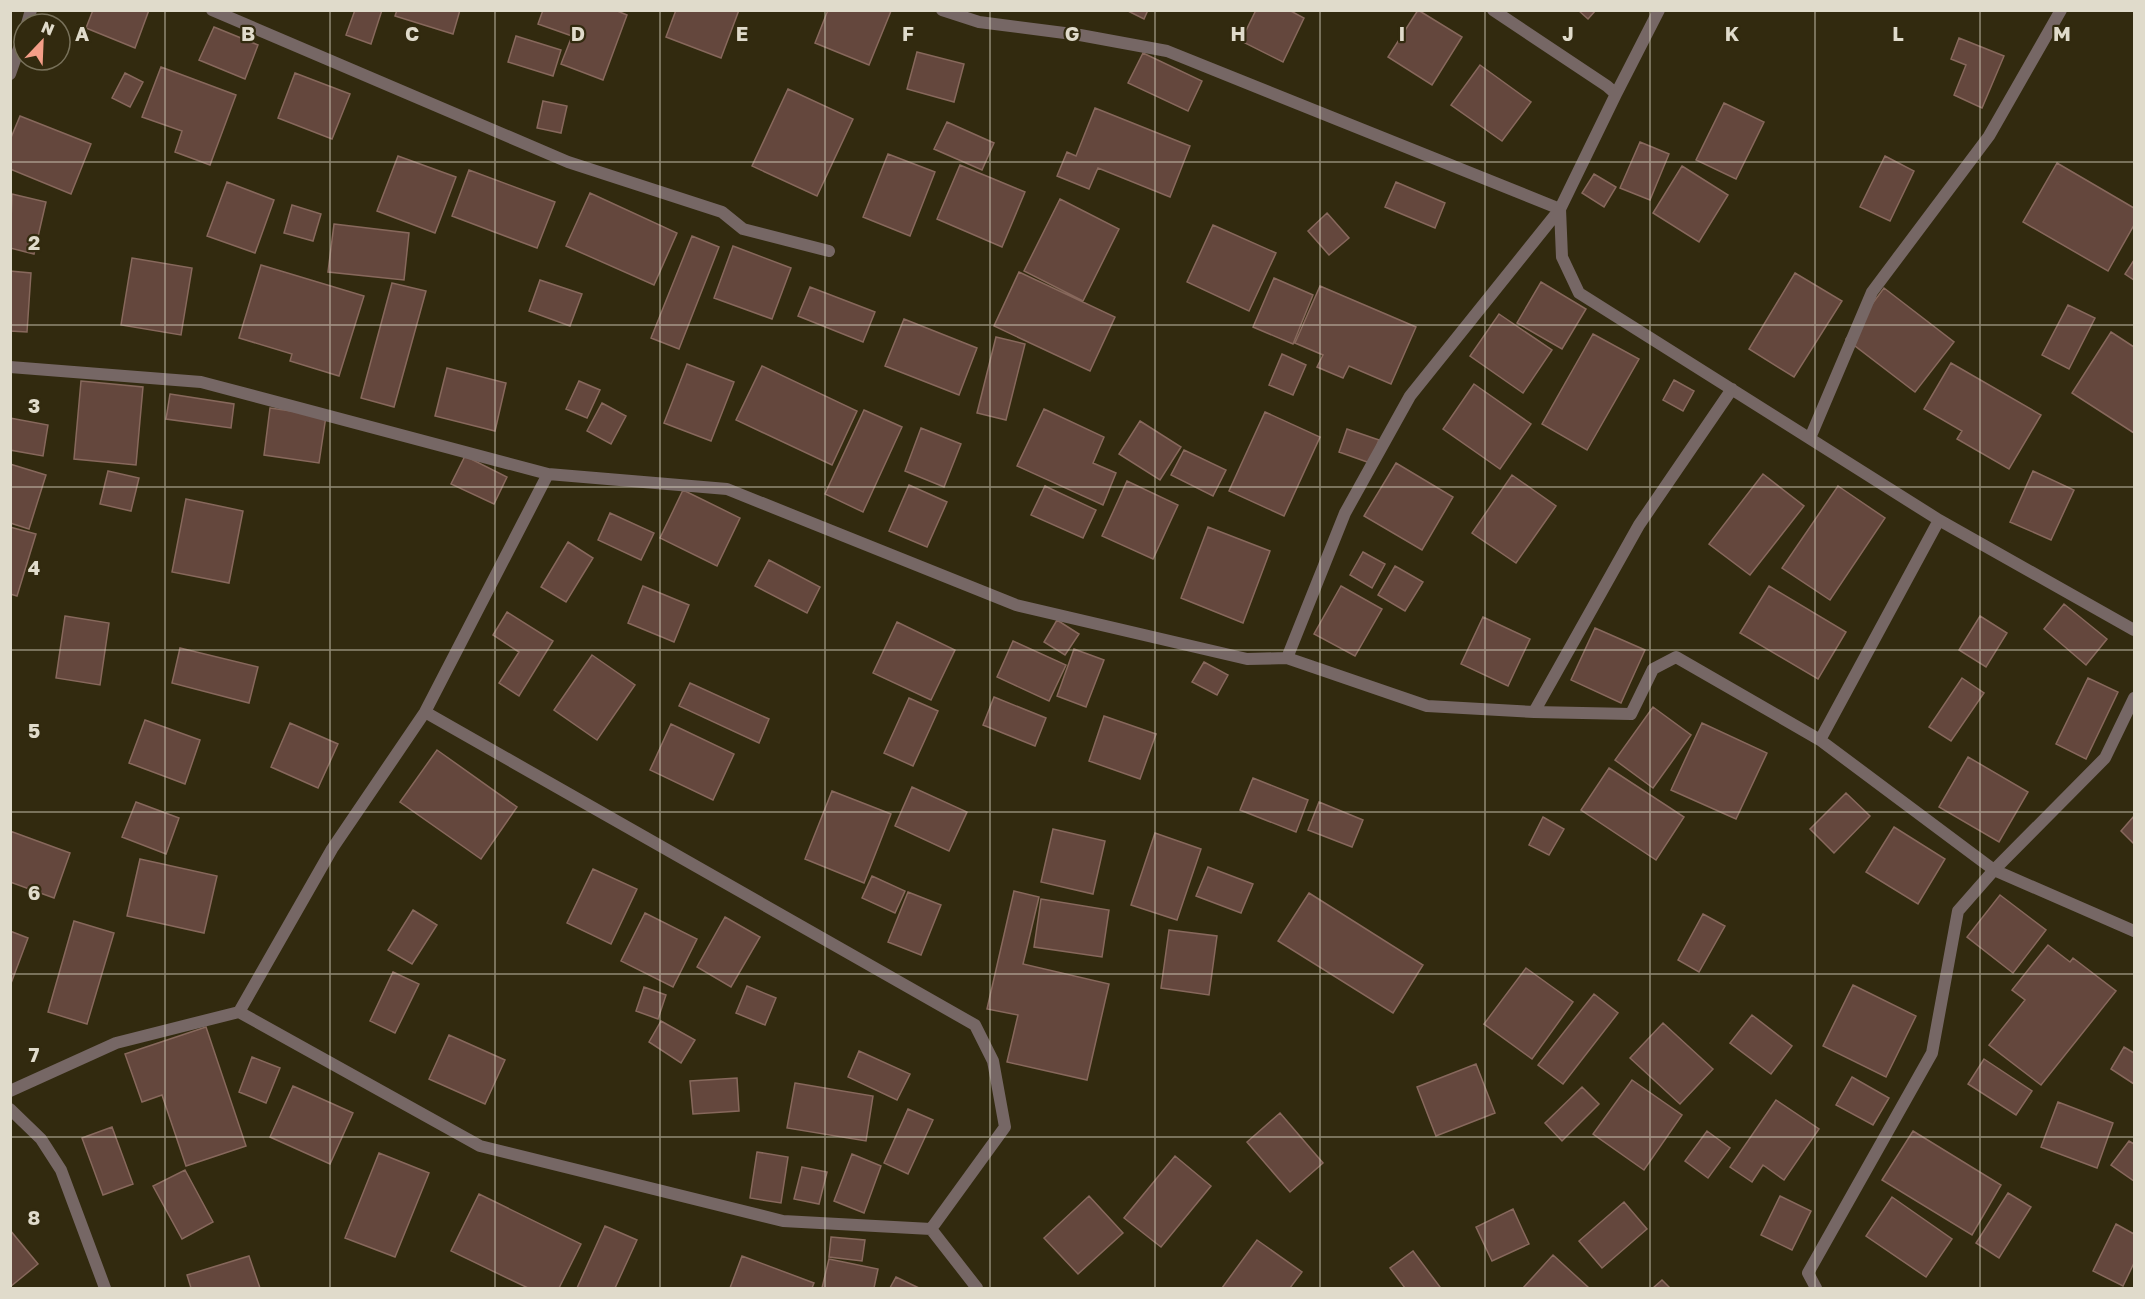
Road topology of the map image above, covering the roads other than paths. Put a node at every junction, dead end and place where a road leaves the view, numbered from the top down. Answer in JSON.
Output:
{"nodes":[{"id":1,"x":212,"y":10,"type":"edge"},
{"id":2,"x":942,"y":10,"type":"edge"},
{"id":3,"x":1493,"y":10,"type":"edge"},
{"id":4,"x":1659,"y":10,"type":"edge"},
{"id":5,"x":2061,"y":10,"type":"edge"},
{"id":6,"x":1616,"y":94,"type":"junction"},
{"id":7,"x":1560,"y":209,"type":"junction"},
{"id":8,"x":829,"y":251,"type":"dead end"},
{"id":9,"x":10,"y":367,"type":"edge"},
{"id":10,"x":1732,"y":389,"type":"junction"},
{"id":11,"x":1810,"y":438,"type":"junction"},
{"id":12,"x":548,"y":474,"type":"junction"},
{"id":13,"x":1940,"y":520,"type":"junction"},
{"id":14,"x":2134,"y":630,"type":"edge"},
{"id":15,"x":1287,"y":658,"type":"junction"},
{"id":16,"x":2134,"y":698,"type":"edge"},
{"id":17,"x":425,"y":712,"type":"junction"},
{"id":18,"x":1534,"y":712,"type":"junction"},
{"id":19,"x":1820,"y":740,"type":"junction"},
{"id":20,"x":1994,"y":870,"type":"junction"},
{"id":21,"x":2134,"y":931,"type":"edge"},
{"id":22,"x":239,"y":1012,"type":"junction"},
{"id":23,"x":10,"y":1091,"type":"edge"},
{"id":24,"x":10,"y":1109,"type":"edge"},
{"id":25,"x":931,"y":1229,"type":"junction"},
{"id":26,"x":105,"y":1288,"type":"edge"},
{"id":27,"x":977,"y":1288,"type":"edge"},
{"id":28,"x":1816,"y":1288,"type":"edge"}],
"edges":[{"from":1,"to":8,"type":"street"},
{"from":2,"to":7,"type":"street"},
{"from":3,"to":6,"type":"street"},
{"from":4,"to":6,"type":"street"},
{"from":5,"to":11,"type":"street"},
{"from":6,"to":7,"type":"street"},
{"from":7,"to":10,"type":"street"},
{"from":7,"to":15,"type":"street"},
{"from":9,"to":12,"type":"street"},
{"from":10,"to":11,"type":"street"},
{"from":10,"to":18,"type":"street"},
{"from":11,"to":13,"type":"street"},
{"from":12,"to":15,"type":"street"},
{"from":12,"to":17,"type":"street"},
{"from":13,"to":14,"type":"street"},
{"from":13,"to":19,"type":"street"},
{"from":15,"to":18,"type":"street"},
{"from":16,"to":20,"type":"street"},
{"from":17,"to":22,"type":"street"},
{"from":17,"to":25,"type":"street"},
{"from":18,"to":19,"type":"street"},
{"from":19,"to":20,"type":"street"},
{"from":20,"to":21,"type":"street"},
{"from":20,"to":28,"type":"street"},
{"from":22,"to":23,"type":"street"},
{"from":22,"to":25,"type":"street"},
{"from":24,"to":26,"type":"street"},
{"from":25,"to":27,"type":"street"}]}
